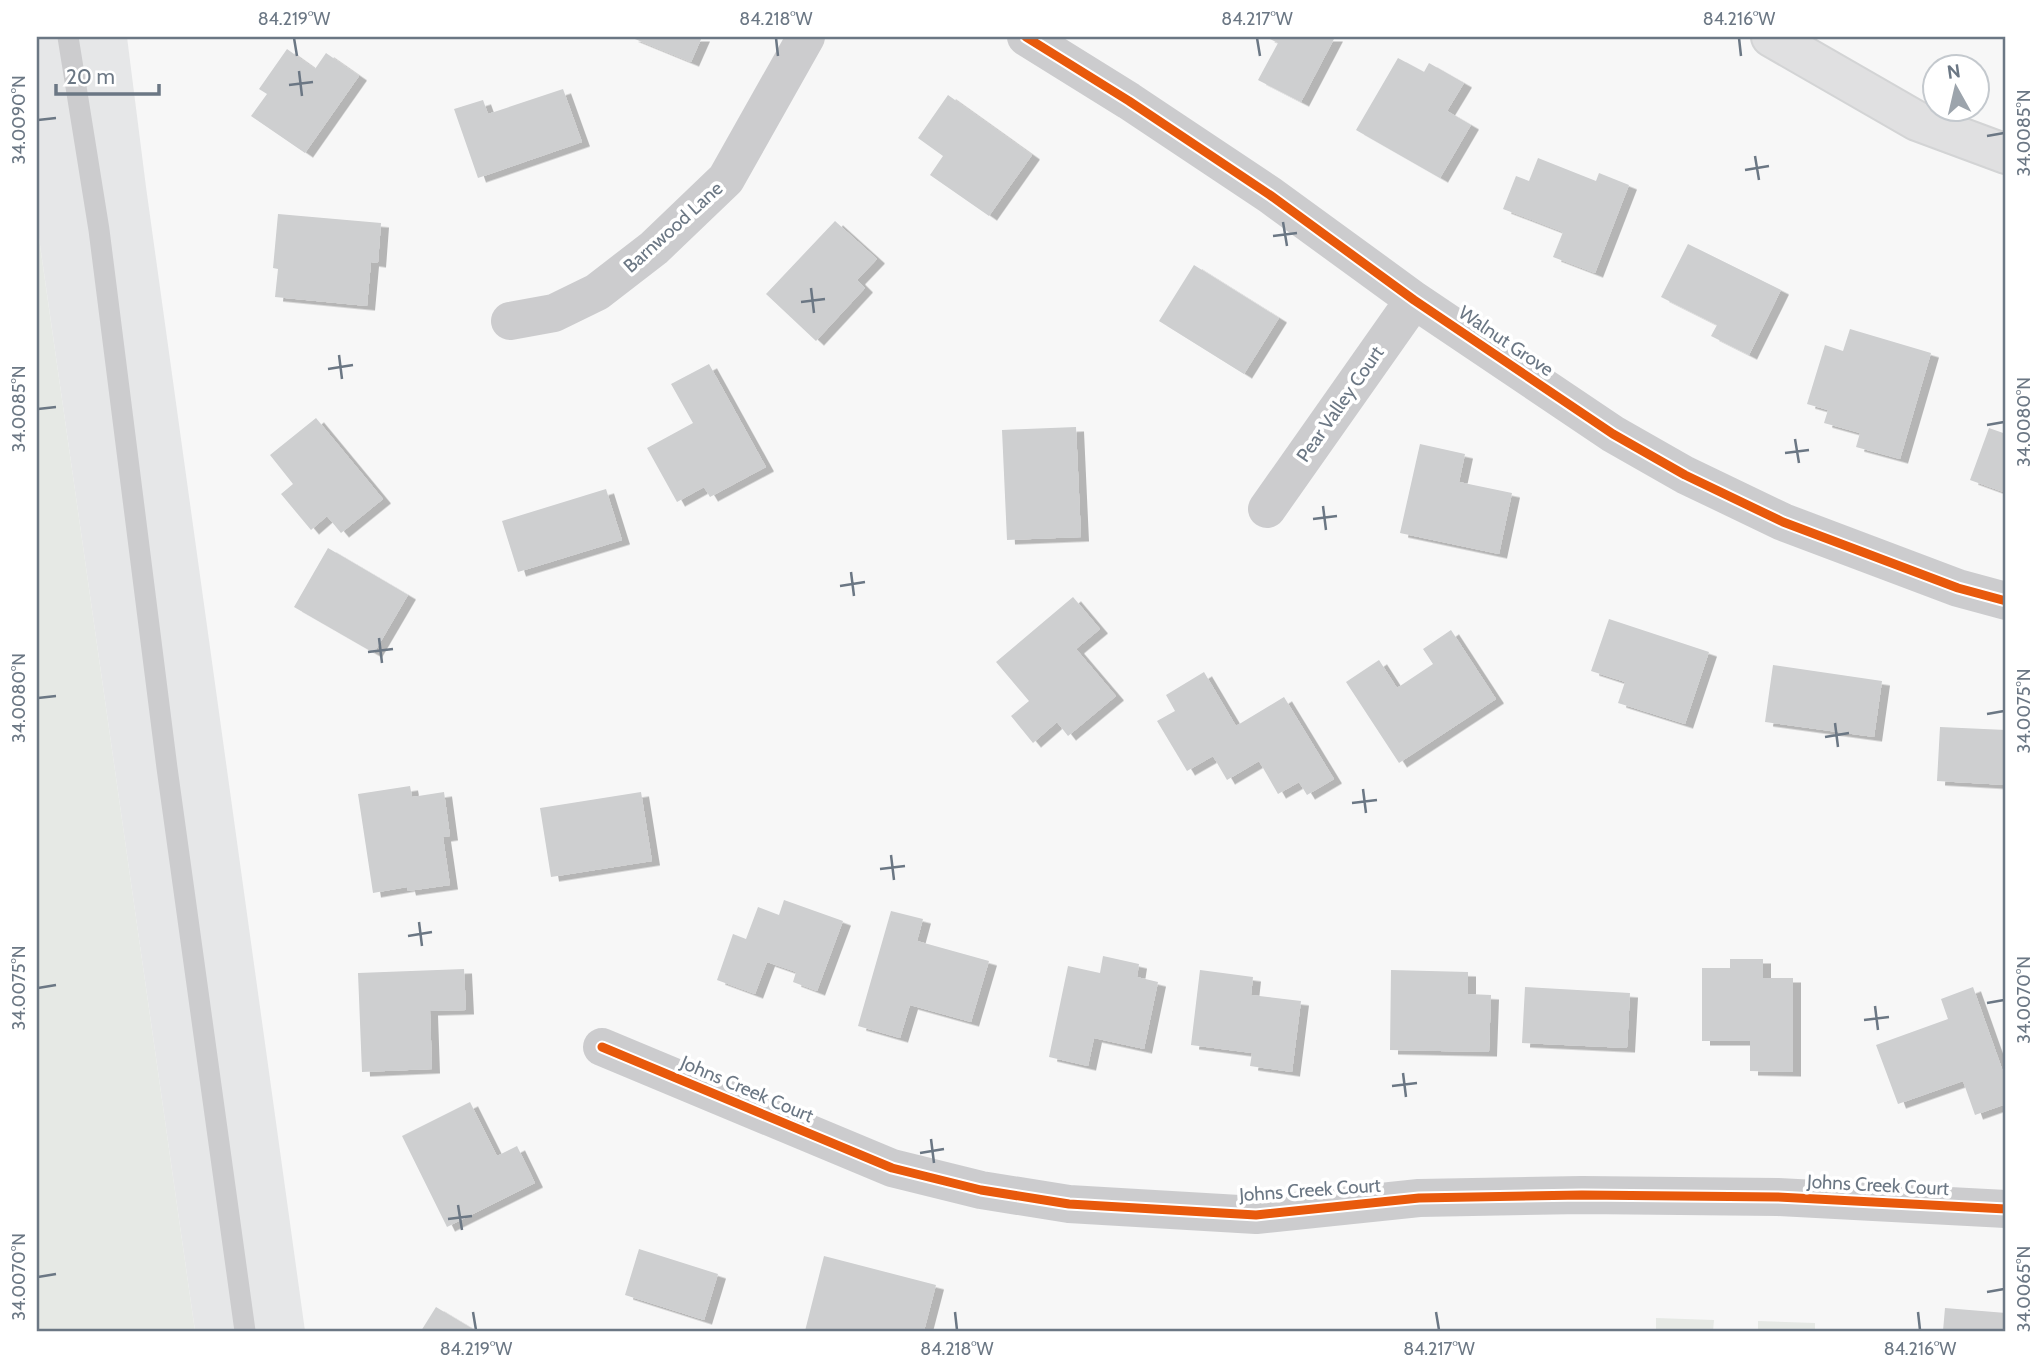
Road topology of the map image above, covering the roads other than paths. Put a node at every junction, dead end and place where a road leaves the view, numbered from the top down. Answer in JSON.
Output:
{"nodes":[{"id":1,"x":68,"y":37,"type":"edge"},
{"id":2,"x":806,"y":37,"type":"edge"},
{"id":3,"x":1026,"y":37,"type":"edge"},
{"id":4,"x":1771,"y":37,"type":"edge"},
{"id":5,"x":2006,"y":154,"type":"edge"},
{"id":6,"x":1414,"y":300,"type":"junction"},
{"id":7,"x":510,"y":321,"type":"dead end"},
{"id":8,"x":1267,"y":509,"type":"dead end"},
{"id":9,"x":2006,"y":601,"type":"edge"},
{"id":10,"x":602,"y":1047,"type":"dead end"},
{"id":11,"x":2006,"y":1209,"type":"edge"},
{"id":12,"x":245,"y":1331,"type":"edge"}],
"edges":[{"from":1,"to":12,"type":"lane"},
{"from":2,"to":7,"type":"street","name":"Barnwood Lane"},
{"from":3,"to":6,"type":"street","name":"Walnut Grove"},
{"from":4,"to":5,"type":"main road"},
{"from":6,"to":8,"type":"street","name":"Pear Valley Court"},
{"from":6,"to":9,"type":"street","name":"Walnut Grove"},
{"from":10,"to":11,"type":"street","name":"Johns Creek Court"}]}
